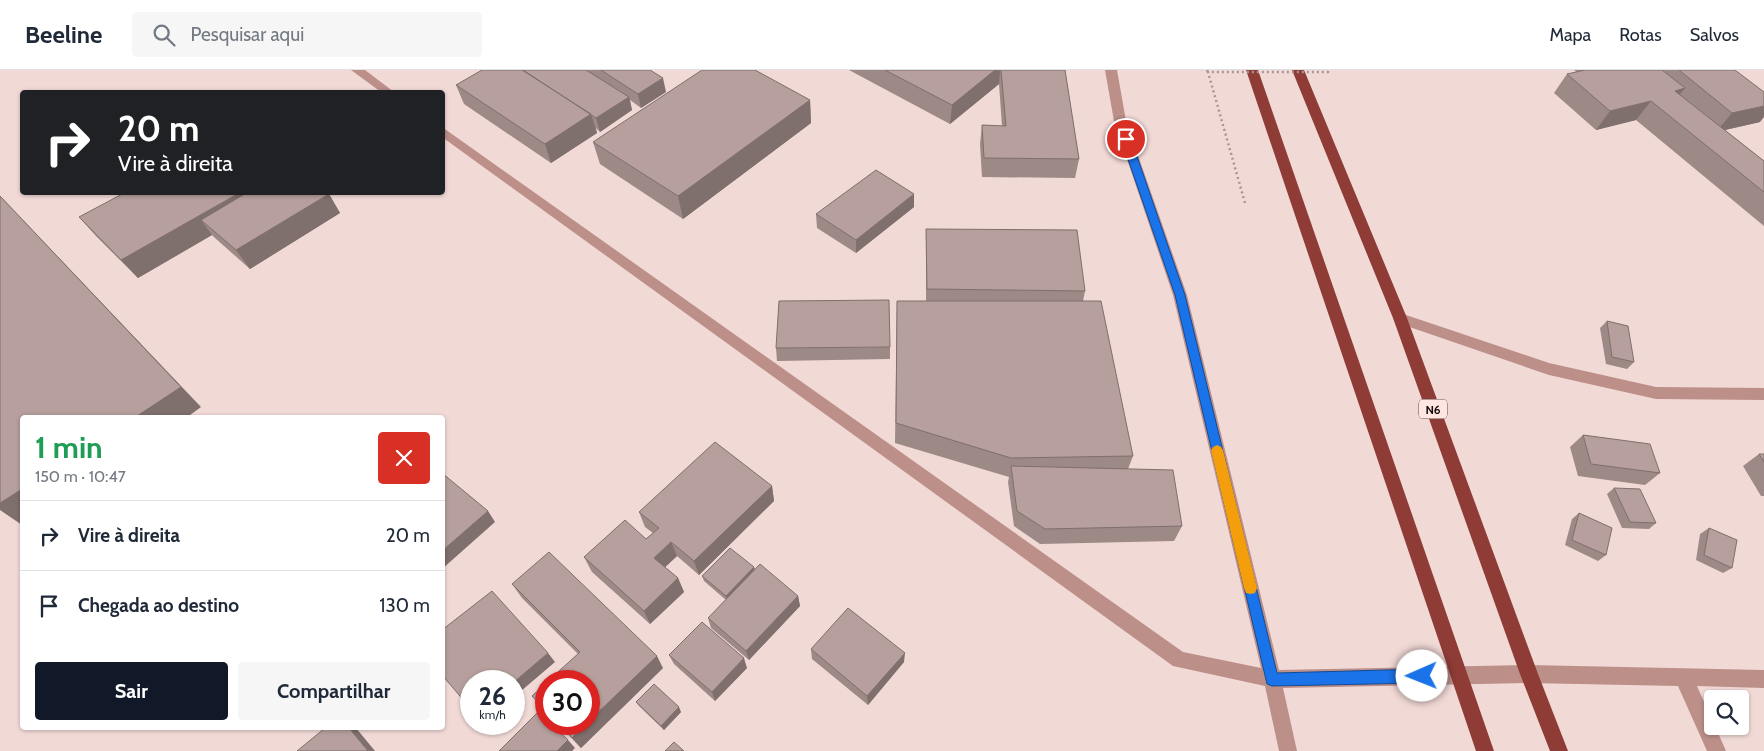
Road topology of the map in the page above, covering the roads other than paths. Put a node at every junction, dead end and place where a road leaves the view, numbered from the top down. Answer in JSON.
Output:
{"nodes":[{"id":1,"x":357,"y":70,"type":"edge"},
{"id":2,"x":1111,"y":70,"type":"edge"},
{"id":3,"x":1252,"y":70,"type":"edge"},
{"id":4,"x":1298,"y":70,"type":"edge"},
{"id":5,"x":385,"y":90,"type":"edge"},
{"id":6,"x":445,"y":133,"type":"edge"},
{"id":7,"x":1400,"y":318,"type":"junction"},
{"id":8,"x":1764,"y":394,"type":"edge"},
{"id":9,"x":1529,"y":674,"type":"junction"},
{"id":10,"x":1459,"y":675,"type":"junction"},
{"id":11,"x":1683,"y":676,"type":"junction"},
{"id":12,"x":1272,"y":679,"type":"junction"},
{"id":13,"x":1764,"y":679,"type":"edge"},
{"id":14,"x":1288,"y":751,"type":"edge"},
{"id":15,"x":1485,"y":751,"type":"edge"},
{"id":16,"x":1559,"y":751,"type":"edge"},
{"id":17,"x":1717,"y":751,"type":"edge"}],
"edges":[{"from":1,"to":5,"type":"street"},
{"from":2,"to":12,"type":"street"},
{"from":3,"to":10,"type":"highway"},
{"from":4,"to":7,"type":"highway","number":"N6"},
{"from":6,"to":12,"type":"street"},
{"from":7,"to":8,"type":"street"},
{"from":7,"to":9,"type":"highway","number":"N6"},
{"from":9,"to":10,"type":"street"},
{"from":9,"to":11,"type":"street"},
{"from":9,"to":16,"type":"highway","number":"N6"},
{"from":10,"to":12,"type":"street"},
{"from":10,"to":15,"type":"highway"},
{"from":11,"to":13,"type":"street"},
{"from":11,"to":17,"type":"street"},
{"from":12,"to":14,"type":"street"}]}
